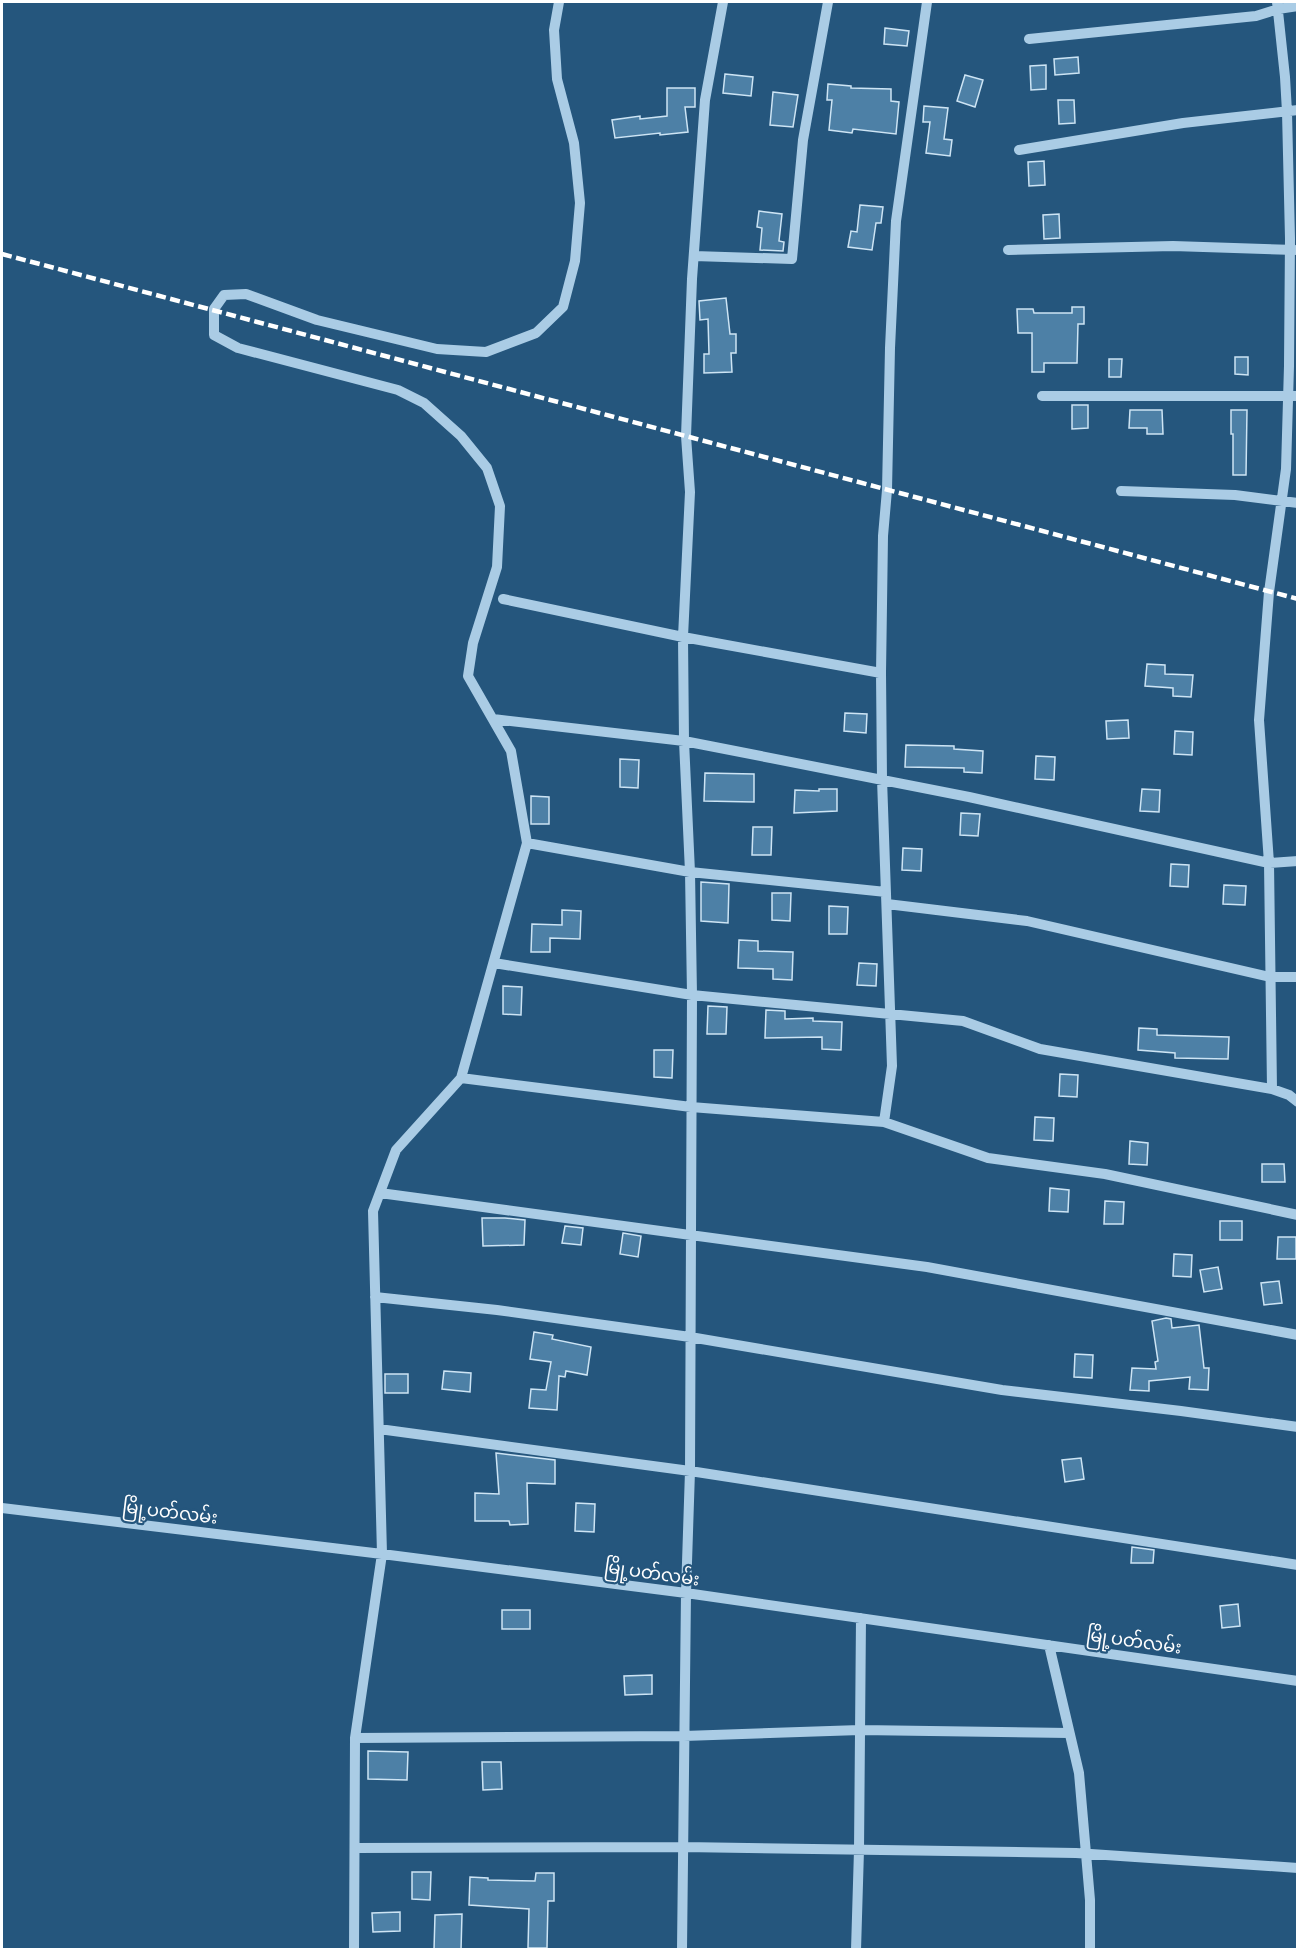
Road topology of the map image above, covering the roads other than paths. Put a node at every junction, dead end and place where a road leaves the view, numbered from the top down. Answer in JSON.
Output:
{"nodes":[{"id":1,"x":559,"y":2,"type":"edge"},
{"id":2,"x":723,"y":2,"type":"edge"},
{"id":3,"x":828,"y":2,"type":"edge"},
{"id":4,"x":927,"y":2,"type":"edge"},
{"id":5,"x":1278,"y":5,"type":"edge"},
{"id":6,"x":1298,"y":6,"type":"edge"},
{"id":7,"x":1029,"y":39,"type":"dead end"},
{"id":8,"x":1292,"y":111,"type":"edge"},
{"id":9,"x":1019,"y":150,"type":"dead end"},
{"id":10,"x":1008,"y":250,"type":"dead end"},
{"id":11,"x":1294,"y":250,"type":"edge"},
{"id":12,"x":694,"y":256,"type":"junction"},
{"id":13,"x":1293,"y":395,"type":"edge"},
{"id":14,"x":1042,"y":396,"type":"dead end"},
{"id":15,"x":1121,"y":491,"type":"dead end"},
{"id":16,"x":1281,"y":502,"type":"junction"},
{"id":17,"x":1298,"y":503,"type":"edge"},
{"id":18,"x":503,"y":599,"type":"dead end"},
{"id":19,"x":683,"y":637,"type":"junction"},
{"id":20,"x":881,"y":673,"type":"junction"},
{"id":21,"x":493,"y":719,"type":"junction"},
{"id":22,"x":684,"y":741,"type":"junction"},
{"id":23,"x":882,"y":779,"type":"junction"},
{"id":24,"x":527,"y":843,"type":"junction"},
{"id":25,"x":1298,"y":861,"type":"edge"},
{"id":26,"x":1269,"y":863,"type":"junction"},
{"id":27,"x":690,"y":872,"type":"junction"},
{"id":28,"x":886,"y":898,"type":"junction"},
{"id":29,"x":494,"y":963,"type":"junction"},
{"id":30,"x":1270,"y":976,"type":"junction"},
{"id":31,"x":1298,"y":977,"type":"edge"},
{"id":32,"x":692,"y":995,"type":"junction"},
{"id":33,"x":891,"y":1014,"type":"junction"},
{"id":34,"x":461,"y":1078,"type":"junction"},
{"id":35,"x":1272,"y":1089,"type":"junction"},
{"id":36,"x":1295,"y":1098,"type":"edge"},
{"id":37,"x":692,"y":1107,"type":"junction"},
{"id":38,"x":884,"y":1122,"type":"junction"},
{"id":39,"x":380,"y":1192,"type":"junction"},
{"id":40,"x":1298,"y":1215,"type":"edge"},
{"id":41,"x":691,"y":1233,"type":"junction"},
{"id":42,"x":375,"y":1297,"type":"junction"},
{"id":43,"x":1298,"y":1335,"type":"edge"},
{"id":44,"x":690,"y":1337,"type":"junction"},
{"id":45,"x":1298,"y":1427,"type":"edge"},
{"id":46,"x":379,"y":1429,"type":"junction"},
{"id":47,"x":690,"y":1471,"type":"junction"},
{"id":48,"x":2,"y":1508,"type":"edge"},
{"id":49,"x":382,"y":1554,"type":"junction"},
{"id":50,"x":1298,"y":1564,"type":"edge"},
{"id":51,"x":686,"y":1593,"type":"junction"},
{"id":52,"x":861,"y":1618,"type":"junction"},
{"id":53,"x":1049,"y":1645,"type":"junction"},
{"id":54,"x":1298,"y":1681,"type":"edge"},
{"id":55,"x":860,"y":1730,"type":"junction"},
{"id":56,"x":1069,"y":1733,"type":"junction"},
{"id":57,"x":684,"y":1736,"type":"junction"},
{"id":58,"x":355,"y":1737,"type":"junction"},
{"id":59,"x":683,"y":1847,"type":"junction"},
{"id":60,"x":355,"y":1848,"type":"junction"},
{"id":61,"x":859,"y":1850,"type":"junction"},
{"id":62,"x":1086,"y":1854,"type":"junction"},
{"id":63,"x":1298,"y":1868,"type":"edge"},
{"id":64,"x":354,"y":1950,"type":"edge"},
{"id":65,"x":682,"y":1950,"type":"edge"},
{"id":66,"x":856,"y":1950,"type":"edge"},
{"id":67,"x":1090,"y":1950,"type":"edge"}],
"edges":[{"from":1,"to":21,"type":"street"},
{"from":2,"to":12,"type":"street"},
{"from":3,"to":12,"type":"street"},
{"from":4,"to":20,"type":"street"},
{"from":5,"to":6,"type":"street"},
{"from":5,"to":7,"type":"street"},
{"from":5,"to":8,"type":"street"},
{"from":8,"to":9,"type":"street"},
{"from":8,"to":11,"type":"street"},
{"from":10,"to":11,"type":"street"},
{"from":11,"to":13,"type":"street"},
{"from":12,"to":19,"type":"street"},
{"from":13,"to":14,"type":"street"},
{"from":13,"to":16,"type":"street"},
{"from":15,"to":16,"type":"street"},
{"from":16,"to":17,"type":"street"},
{"from":16,"to":26,"type":"street"},
{"from":18,"to":19,"type":"street"},
{"from":19,"to":20,"type":"street"},
{"from":19,"to":22,"type":"street"},
{"from":20,"to":23,"type":"street"},
{"from":21,"to":22,"type":"street"},
{"from":21,"to":24,"type":"street"},
{"from":22,"to":23,"type":"street"},
{"from":22,"to":27,"type":"street"},
{"from":23,"to":26,"type":"street"},
{"from":23,"to":28,"type":"street"},
{"from":24,"to":27,"type":"street"},
{"from":24,"to":29,"type":"street"},
{"from":25,"to":26,"type":"street"},
{"from":26,"to":30,"type":"street"},
{"from":27,"to":28,"type":"street"},
{"from":27,"to":32,"type":"street"},
{"from":28,"to":30,"type":"street"},
{"from":28,"to":33,"type":"street"},
{"from":29,"to":32,"type":"street"},
{"from":29,"to":34,"type":"street"},
{"from":30,"to":31,"type":"street"},
{"from":30,"to":35,"type":"street"},
{"from":32,"to":33,"type":"street"},
{"from":32,"to":37,"type":"street"},
{"from":33,"to":35,"type":"street"},
{"from":33,"to":38,"type":"street"},
{"from":34,"to":37,"type":"street"},
{"from":34,"to":39,"type":"street"},
{"from":35,"to":36,"type":"street"},
{"from":37,"to":38,"type":"street"},
{"from":37,"to":41,"type":"street"},
{"from":38,"to":40,"type":"street"},
{"from":39,"to":41,"type":"street"},
{"from":39,"to":42,"type":"street"},
{"from":41,"to":43,"type":"street"},
{"from":41,"to":44,"type":"street"},
{"from":42,"to":44,"type":"street"},
{"from":42,"to":46,"type":"street"},
{"from":44,"to":45,"type":"street"},
{"from":44,"to":47,"type":"street"},
{"from":46,"to":47,"type":"street"},
{"from":46,"to":49,"type":"street"},
{"from":47,"to":50,"type":"street"},
{"from":47,"to":51,"type":"street"},
{"from":48,"to":49,"type":"street","name":"မြို့ပတ်လမ်း"},
{"from":49,"to":51,"type":"street","name":"မြို့ပတ်လမ်း"},
{"from":49,"to":58,"type":"street"},
{"from":51,"to":52,"type":"street","name":"မြို့ပတ်လမ်း"},
{"from":51,"to":57,"type":"street"},
{"from":52,"to":53,"type":"street","name":"မြို့ပတ်လမ်း"},
{"from":52,"to":55,"type":"street"},
{"from":53,"to":54,"type":"street","name":"မြို့ပတ်လမ်း"},
{"from":53,"to":56,"type":"street"},
{"from":55,"to":56,"type":"street"},
{"from":55,"to":57,"type":"street"},
{"from":55,"to":61,"type":"street"},
{"from":56,"to":62,"type":"street"},
{"from":57,"to":58,"type":"street"},
{"from":57,"to":59,"type":"street"},
{"from":58,"to":60,"type":"street"},
{"from":59,"to":60,"type":"street"},
{"from":59,"to":61,"type":"street"},
{"from":59,"to":65,"type":"street"},
{"from":60,"to":64,"type":"street"},
{"from":61,"to":62,"type":"street"},
{"from":61,"to":66,"type":"street"},
{"from":62,"to":63,"type":"street"},
{"from":62,"to":67,"type":"street"}]}
